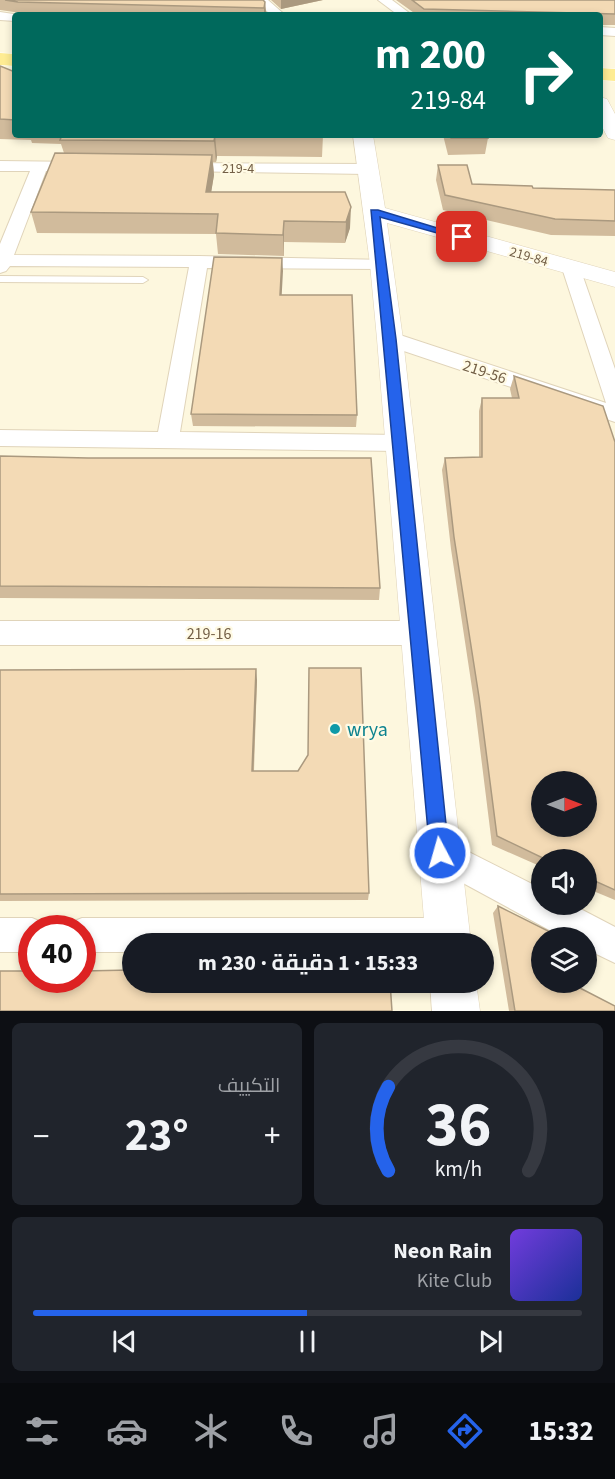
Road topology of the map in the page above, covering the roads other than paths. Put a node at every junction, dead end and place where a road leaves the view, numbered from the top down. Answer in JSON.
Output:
{"nodes":[{"id":1,"x":261,"y":0,"type":"edge"},
{"id":2,"x":384,"y":0,"type":"edge"},
{"id":3,"x":275,"y":12,"type":"edge"},
{"id":4,"x":402,"y":12,"type":"edge"},
{"id":5,"x":603,"y":109,"type":"edge"},
{"id":6,"x":615,"y":134,"type":"edge"},
{"id":7,"x":363,"y":138,"type":"edge"},
{"id":8,"x":0,"y":166,"type":"edge"},
{"id":9,"x":40,"y":166,"type":"junction"},
{"id":10,"x":99,"y":167,"type":"edge"},
{"id":11,"x":169,"y":167,"type":"edge"},
{"id":12,"x":367,"y":169,"type":"junction"},
{"id":13,"x":374,"y":212,"type":"junction"},
{"id":14,"x":199,"y":261,"type":"junction"},
{"id":15,"x":1,"y":263,"type":"edge"},
{"id":16,"x":382,"y":264,"type":"junction"},
{"id":17,"x":572,"y":268,"type":"junction"},
{"id":18,"x":0,"y":279,"type":"edge"},
{"id":19,"x":143,"y":280,"type":"dead end"},
{"id":20,"x":615,"y":280,"type":"edge"},
{"id":21,"x":390,"y":339,"type":"junction"},
{"id":22,"x":615,"y":400,"type":"edge"},
{"id":23,"x":615,"y":414,"type":"edge"},
{"id":24,"x":0,"y":438,"type":"edge"},
{"id":25,"x":167,"y":441,"type":"junction"},
{"id":26,"x":400,"y":444,"type":"junction"},
{"id":27,"x":0,"y":633,"type":"edge"},
{"id":28,"x":417,"y":633,"type":"junction"},
{"id":29,"x":440,"y":853,"type":"junction"},
{"id":30,"x":447,"y":933,"type":"edge"},
{"id":31,"x":0,"y":935,"type":"edge"},
{"id":32,"x":18,"y":935,"type":"edge"},
{"id":33,"x":96,"y":935,"type":"edge"},
{"id":34,"x":122,"y":935,"type":"edge"},
{"id":35,"x":615,"y":946,"type":"edge"},
{"id":36,"x":454,"y":993,"type":"edge"},
{"id":37,"x":456,"y":1011,"type":"edge"}],
"edges":[{"from":1,"to":3,"type":"street"},
{"from":2,"to":4,"type":"street"},
{"from":5,"to":6,"type":"street"},
{"from":7,"to":12,"type":"street"},
{"from":8,"to":9,"type":"street"},
{"from":9,"to":10,"type":"street"},
{"from":9,"to":15,"type":"street"},
{"from":11,"to":12,"type":"street","name":"219-4"},
{"from":12,"to":13,"type":"street"},
{"from":13,"to":16,"type":"street"},
{"from":13,"to":17,"type":"street","name":"219-84"},
{"from":14,"to":15,"type":"street"},
{"from":14,"to":16,"type":"street"},
{"from":14,"to":25,"type":"street"},
{"from":16,"to":21,"type":"street"},
{"from":17,"to":20,"type":"street","name":"219-84"},
{"from":17,"to":22,"type":"street"},
{"from":18,"to":19,"type":"lane"},
{"from":21,"to":23,"type":"street","name":"219-56"},
{"from":21,"to":26,"type":"street"},
{"from":24,"to":25,"type":"street"},
{"from":25,"to":26,"type":"street"},
{"from":26,"to":28,"type":"street"},
{"from":27,"to":28,"type":"street","name":"219-16"},
{"from":28,"to":29,"type":"street"},
{"from":29,"to":30,"type":"street"},
{"from":29,"to":35,"type":"street"},
{"from":31,"to":32,"type":"street"},
{"from":33,"to":34,"type":"street"},
{"from":36,"to":37,"type":"street"}]}
